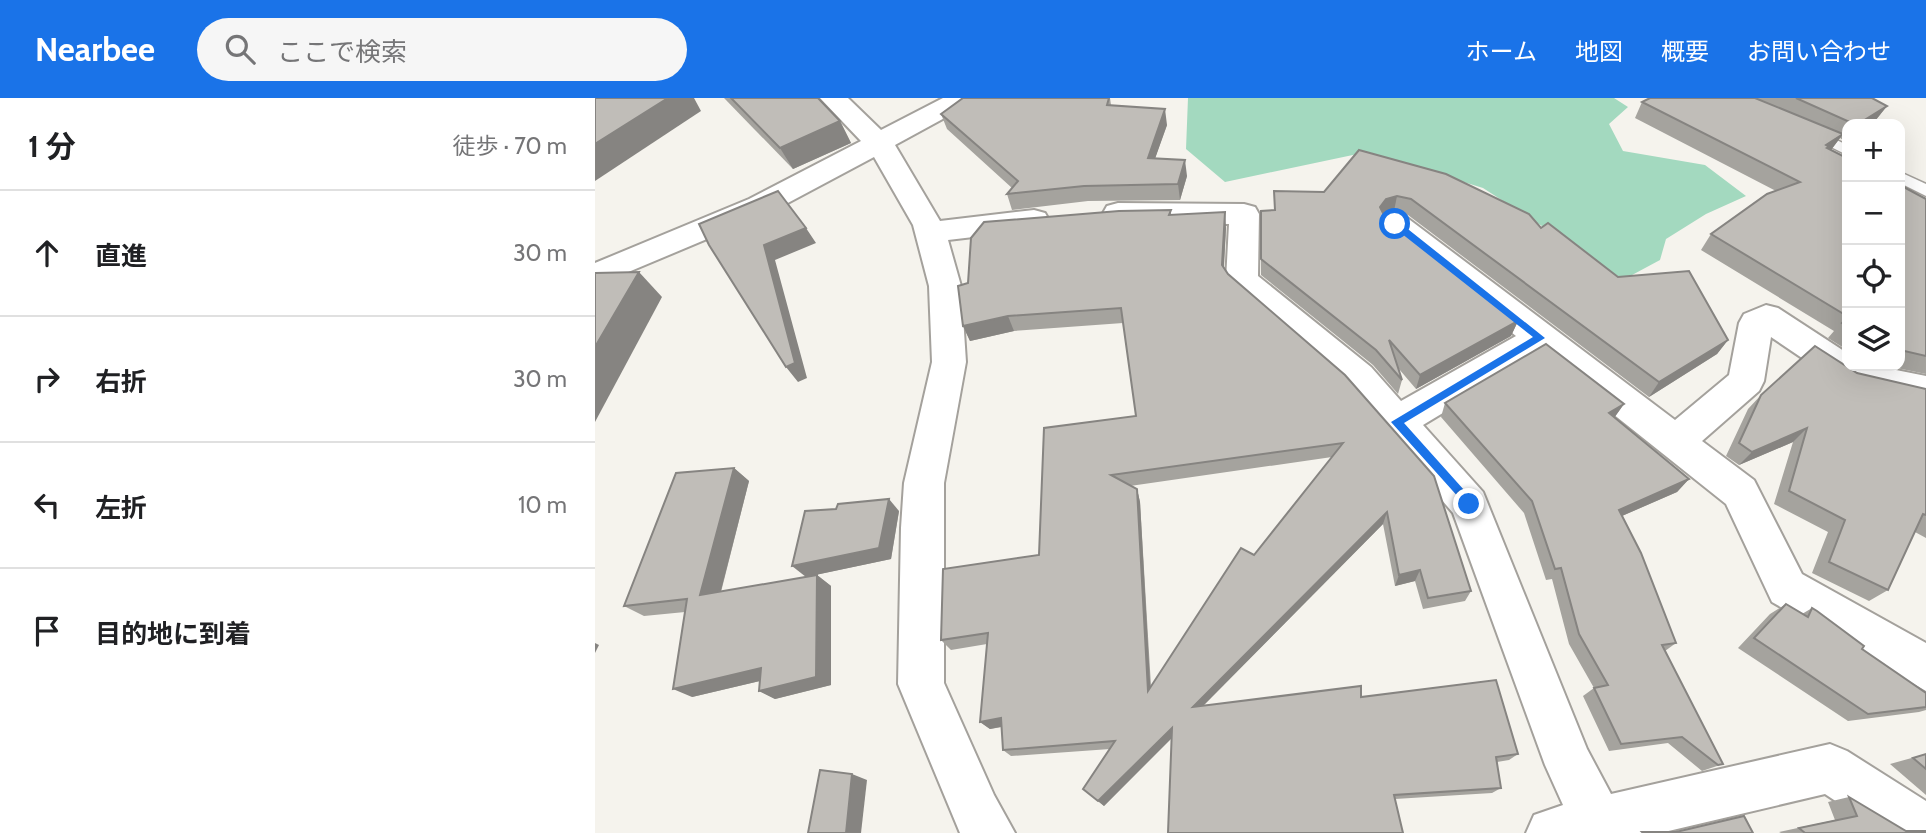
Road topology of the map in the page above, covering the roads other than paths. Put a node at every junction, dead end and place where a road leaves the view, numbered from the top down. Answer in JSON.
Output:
{"nodes":[{"id":1,"x":834,"y":98,"type":"edge"},
{"id":2,"x":963,"y":98,"type":"edge"},
{"id":3,"x":1797,"y":125,"type":"edge"},
{"id":4,"x":880,"y":144,"type":"junction"},
{"id":5,"x":1842,"y":148,"type":"edge"},
{"id":6,"x":1905,"y":180,"type":"edge"},
{"id":7,"x":1926,"y":191,"type":"edge"},
{"id":8,"x":1395,"y":224,"type":"edge"},
{"id":9,"x":930,"y":232,"type":"junction"},
{"id":10,"x":595,"y":275,"type":"edge"},
{"id":11,"x":1540,"y":338,"type":"junction"},
{"id":12,"x":1926,"y":390,"type":"edge"},
{"id":13,"x":1397,"y":422,"type":"junction"},
{"id":14,"x":1674,"y":443,"type":"junction"},
{"id":15,"x":1926,"y":667,"type":"edge"},
{"id":16,"x":1599,"y":822,"type":"junction"},
{"id":17,"x":1926,"y":831,"type":"edge"},
{"id":18,"x":989,"y":833,"type":"edge"},
{"id":19,"x":1552,"y":833,"type":"edge"}],
"edges":[{"from":1,"to":4,"type":"street"},
{"from":2,"to":4,"type":"street"},
{"from":3,"to":5,"type":"lane"},
{"from":4,"to":9,"type":"street"},
{"from":4,"to":10,"type":"street"},
{"from":6,"to":7,"type":"lane"},
{"from":8,"to":11,"type":"street"},
{"from":9,"to":13,"type":"street"},
{"from":9,"to":18,"type":"street"},
{"from":11,"to":13,"type":"street"},
{"from":11,"to":14,"type":"street"},
{"from":12,"to":14,"type":"street"},
{"from":13,"to":16,"type":"street"},
{"from":14,"to":15,"type":"street"},
{"from":16,"to":17,"type":"street"},
{"from":16,"to":19,"type":"street"}]}
